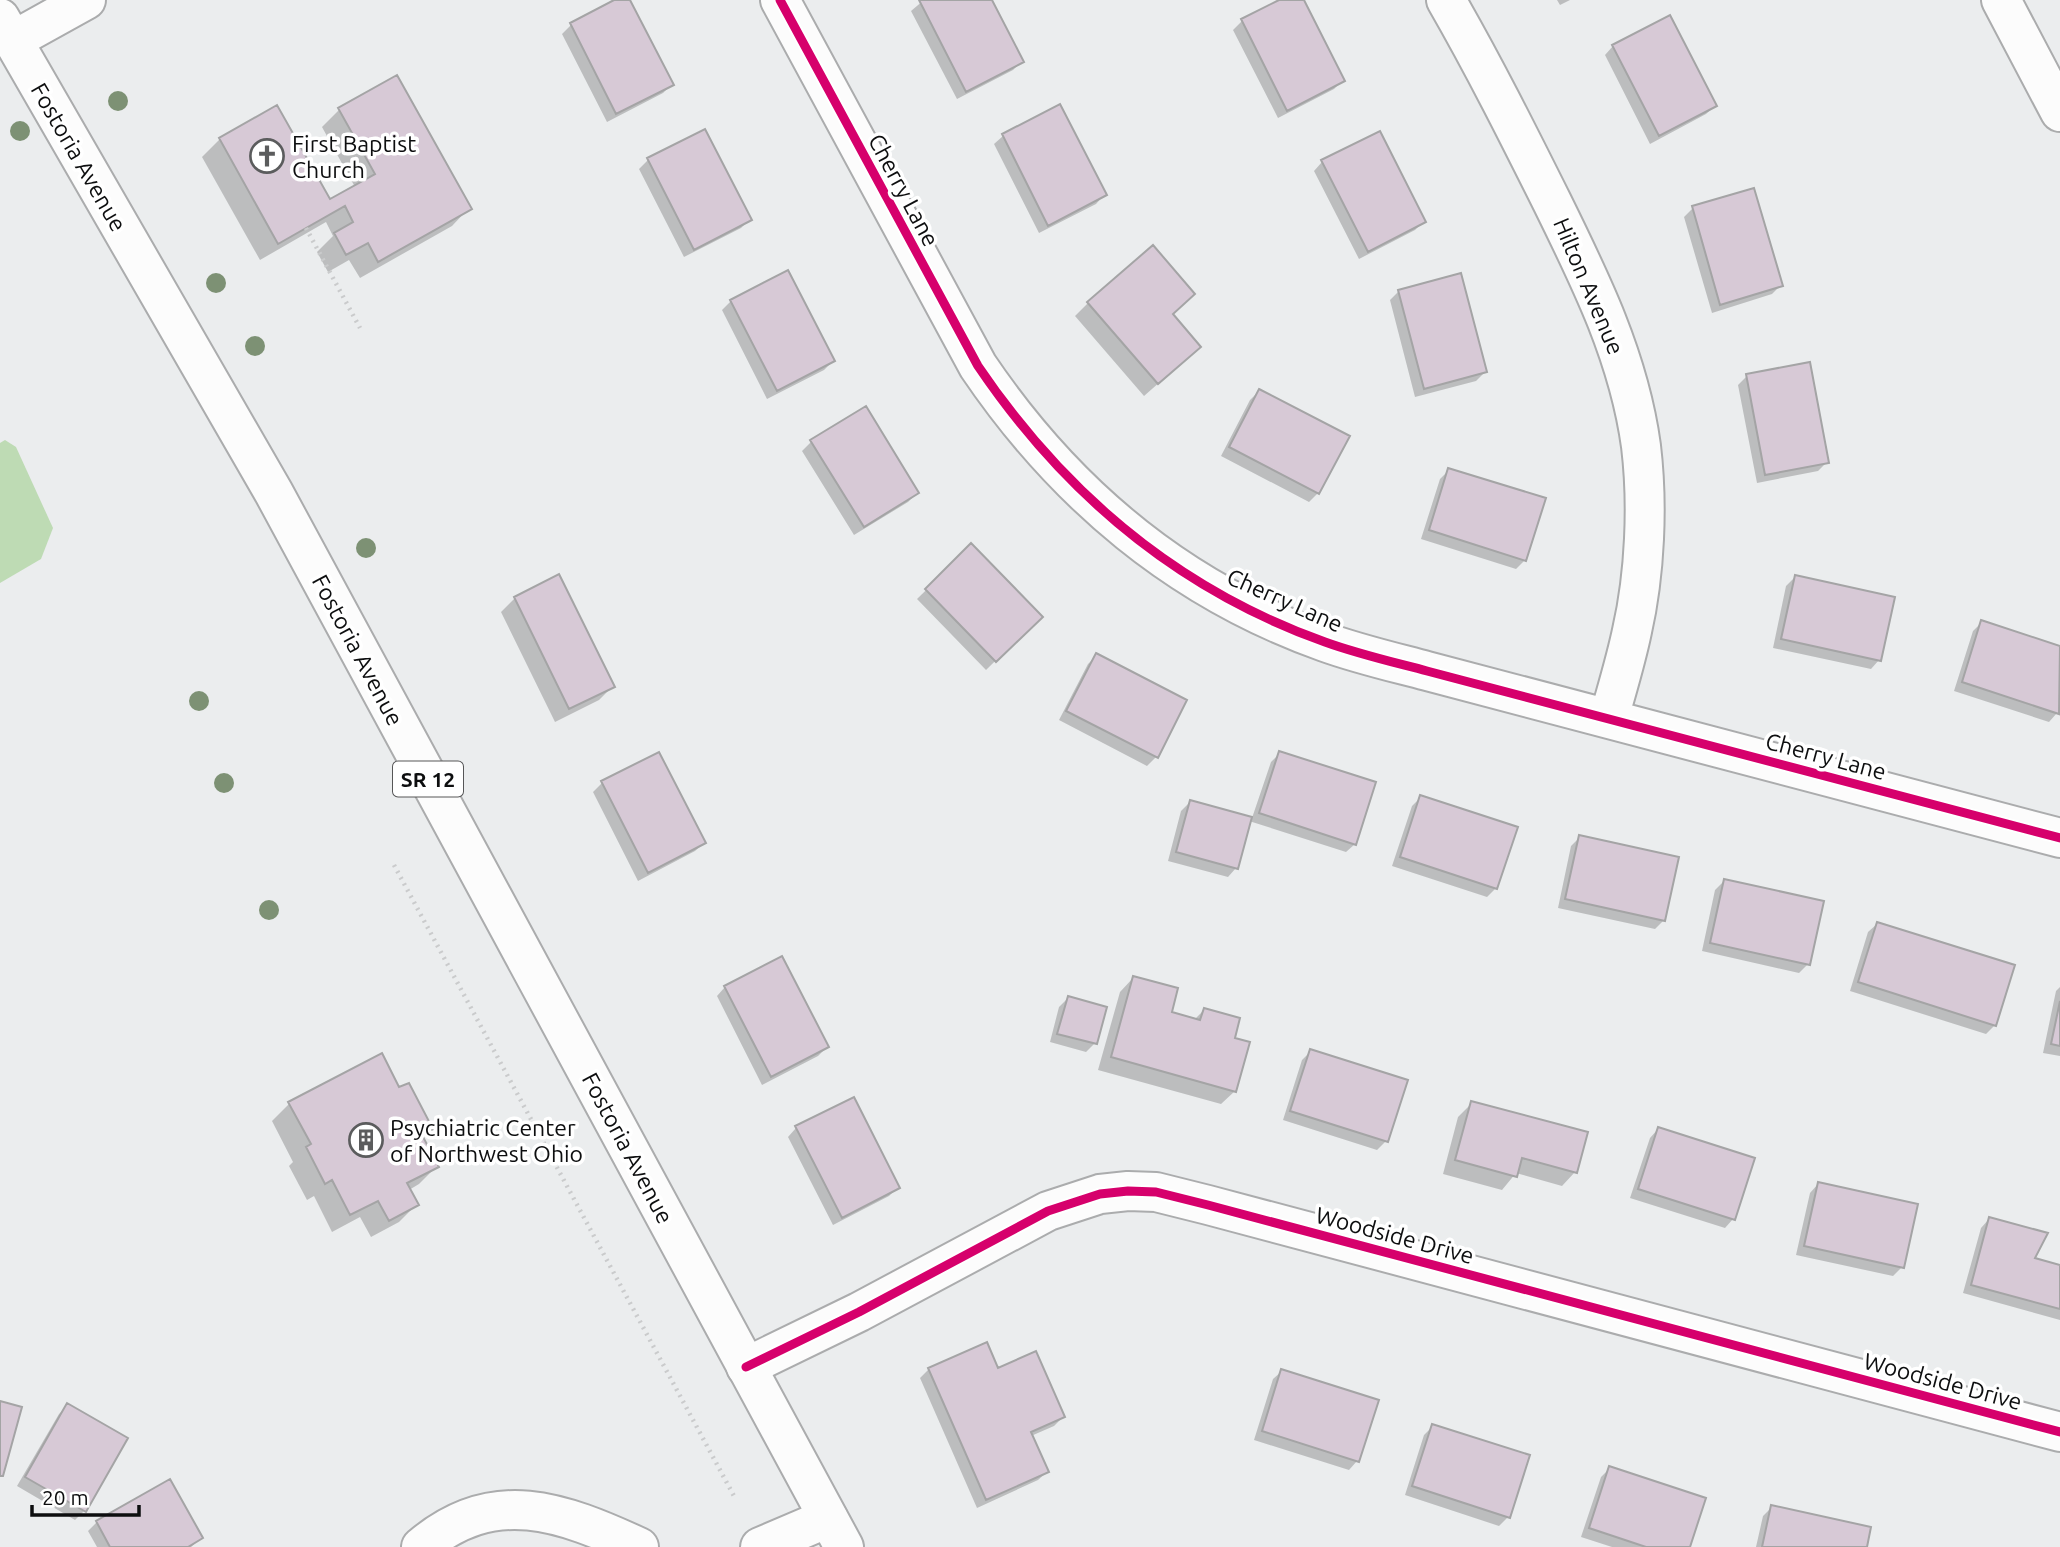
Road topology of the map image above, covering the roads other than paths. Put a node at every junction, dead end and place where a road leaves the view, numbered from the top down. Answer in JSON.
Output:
{"nodes":[{"id":1,"x":86,"y":0,"type":"edge"},
{"id":2,"x":780,"y":0,"type":"edge"},
{"id":3,"x":1446,"y":0,"type":"edge"},
{"id":4,"x":2001,"y":0,"type":"edge"},
{"id":5,"x":6,"y":30,"type":"edge"},
{"id":6,"x":2060,"y":112,"type":"edge"},
{"id":7,"x":1609,"y":718,"type":"junction"},
{"id":8,"x":2060,"y":838,"type":"edge"},
{"id":9,"x":746,"y":1367,"type":"junction"},
{"id":10,"x":2060,"y":1432,"type":"edge"},
{"id":11,"x":836,"y":1532,"type":"edge"},
{"id":12,"x":421,"y":1547,"type":"edge"},
{"id":13,"x":639,"y":1547,"type":"edge"},
{"id":14,"x":760,"y":1547,"type":"edge"}],
"edges":[{"from":1,"to":5,"type":"street"},
{"from":2,"to":7,"type":"street","name":"Cherry Lane"},
{"from":3,"to":7,"type":"street","name":"Hilton Avenue"},
{"from":4,"to":6,"type":"street"},
{"from":5,"to":9,"type":"street","name":"Fostoria Avenue","number":"SR 12"},
{"from":7,"to":8,"type":"street","name":"Cherry Lane"},
{"from":9,"to":10,"type":"street","name":"Woodside Drive"},
{"from":9,"to":11,"type":"street","name":"Fostoria Avenue","number":"SR 12"},
{"from":11,"to":14,"type":"street"},
{"from":12,"to":13,"type":"street"}]}
